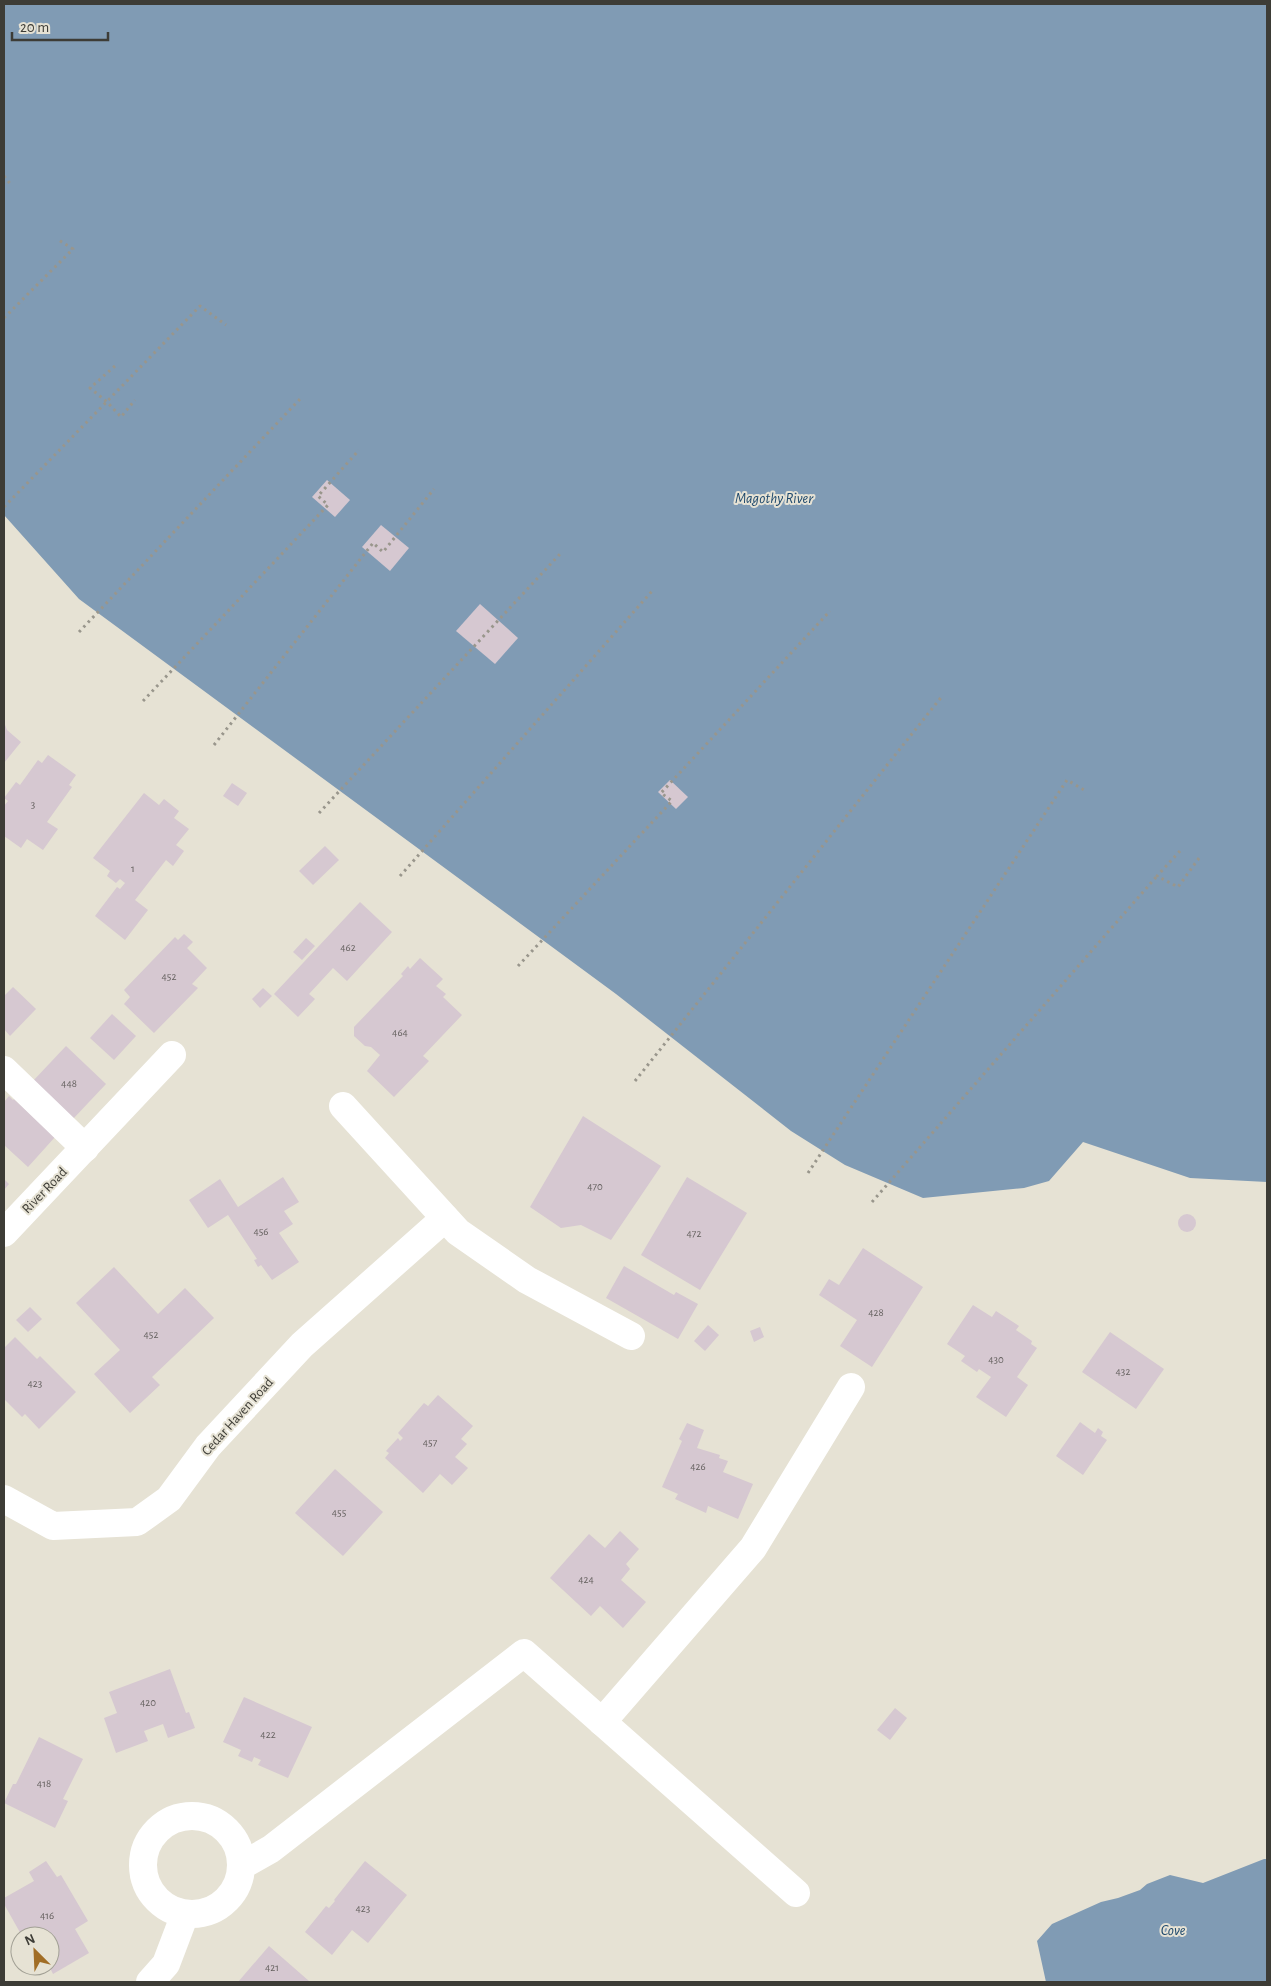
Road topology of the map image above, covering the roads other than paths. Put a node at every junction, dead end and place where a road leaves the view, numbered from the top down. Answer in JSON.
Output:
{"nodes":[{"id":1,"x":172,"y":1055,"type":"dead end"},
{"id":2,"x":4,"y":1070,"type":"edge"},
{"id":3,"x":344,"y":1106,"type":"dead end"},
{"id":4,"x":85,"y":1148,"type":"junction"},
{"id":5,"x":445,"y":1218,"type":"junction"},
{"id":6,"x":4,"y":1233,"type":"edge"},
{"id":7,"x":630,"y":1336,"type":"dead end"},
{"id":8,"x":851,"y":1387,"type":"dead end"},
{"id":9,"x":4,"y":1499,"type":"edge"},
{"id":10,"x":602,"y":1722,"type":"junction"},
{"id":11,"x":241,"y":1866,"type":"junction"},
{"id":12,"x":796,"y":1893,"type":"dead end"},
{"id":13,"x":185,"y":1914,"type":"junction"},
{"id":14,"x":150,"y":1982,"type":"edge"}],
"edges":[{"from":1,"to":4,"type":"street","name":"River Road"},
{"from":2,"to":4,"type":"street"},
{"from":3,"to":5,"type":"street"},
{"from":4,"to":6,"type":"street","name":"River Road"},
{"from":5,"to":7,"type":"street"},
{"from":5,"to":9,"type":"street","name":"Cedar Haven Road"},
{"from":8,"to":10,"type":"street"},
{"from":10,"to":11,"type":"street"},
{"from":10,"to":12,"type":"street"},
{"from":11,"to":13,"type":"street"},
{"from":11,"to":13,"type":"street"},
{"from":13,"to":14,"type":"street"}]}
